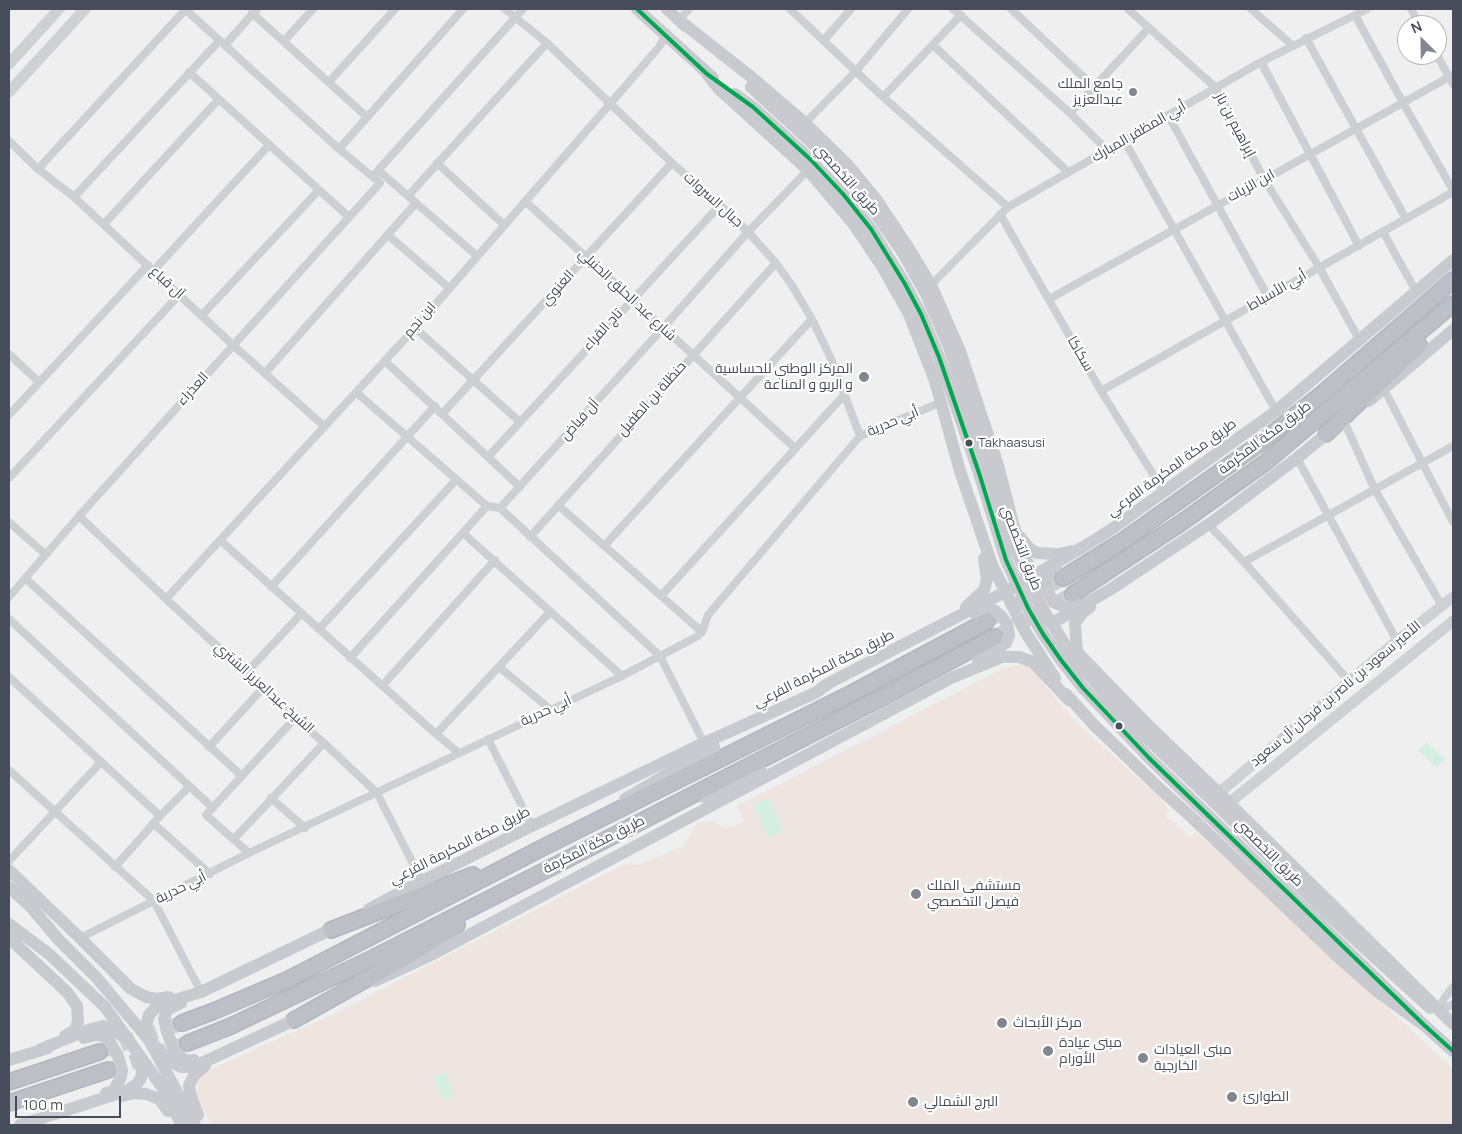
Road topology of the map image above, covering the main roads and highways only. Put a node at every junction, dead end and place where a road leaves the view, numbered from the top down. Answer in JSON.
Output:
{"nodes":[{"id":1,"x":638,"y":9,"type":"edge"},
{"id":2,"x":667,"y":9,"type":"edge"},
{"id":3,"x":679,"y":20,"type":"junction"},
{"id":4,"x":707,"y":74,"type":"junction"},
{"id":5,"x":807,"y":148,"type":"junction"},
{"id":6,"x":1453,"y":260,"type":"edge"},
{"id":7,"x":1453,"y":280,"type":"edge"},
{"id":8,"x":1440,"y":291,"type":"junction"},
{"id":9,"x":1453,"y":304,"type":"edge"},
{"id":10,"x":1453,"y":310,"type":"edge"},
{"id":11,"x":1453,"y":330,"type":"edge"},
{"id":12,"x":1276,"y":411,"type":"junction"},
{"id":13,"x":1326,"y":434,"type":"junction"},
{"id":14,"x":1014,"y":527,"type":"junction"},
{"id":15,"x":984,"y":543,"type":"junction"},
{"id":16,"x":1083,"y":547,"type":"junction"},
{"id":17,"x":1033,"y":576,"type":"junction"},
{"id":18,"x":1062,"y":578,"type":"tunnel mouth"},
{"id":19,"x":1111,"y":589,"type":"junction"},
{"id":20,"x":1005,"y":592,"type":"junction"},
{"id":21,"x":1073,"y":594,"type":"tunnel mouth"},
{"id":22,"x":1056,"y":620,"type":"junction"},
{"id":23,"x":986,"y":621,"type":"tunnel mouth"},
{"id":24,"x":932,"y":631,"type":"junction"},
{"id":25,"x":995,"y":637,"type":"tunnel mouth"},
{"id":26,"x":1077,"y":653,"type":"junction"},
{"id":27,"x":950,"y":678,"type":"junction"},
{"id":28,"x":815,"y":693,"type":"junction"},
{"id":29,"x":1069,"y":700,"type":"junction"},
{"id":30,"x":852,"y":731,"type":"junction"},
{"id":31,"x":605,"y":840,"type":"junction"},
{"id":32,"x":544,"y":847,"type":"junction"},
{"id":33,"x":9,"y":870,"type":"edge"},
{"id":34,"x":532,"y":878,"type":"junction"},
{"id":35,"x":9,"y":887,"type":"edge"},
{"id":36,"x":9,"y":924,"type":"edge"},
{"id":37,"x":331,"y":930,"type":"junction"},
{"id":38,"x":9,"y":938,"type":"edge"},
{"id":39,"x":201,"y":992,"type":"junction"},
{"id":40,"x":1435,"y":1009,"type":"junction"},
{"id":41,"x":294,"y":1020,"type":"junction"},
{"id":42,"x":182,"y":1023,"type":"tunnel mouth"},
{"id":43,"x":1453,"y":1024,"type":"edge"},
{"id":44,"x":1424,"y":1025,"type":"junction"},
{"id":45,"x":1453,"y":1029,"type":"edge"},
{"id":46,"x":149,"y":1040,"type":"junction"},
{"id":47,"x":188,"y":1043,"type":"tunnel mouth"},
{"id":48,"x":132,"y":1044,"type":"junction"},
{"id":49,"x":41,"y":1050,"type":"junction"},
{"id":50,"x":1453,"y":1051,"type":"edge"},
{"id":51,"x":99,"y":1052,"type":"tunnel mouth"},
{"id":52,"x":9,"y":1060,"type":"edge"},
{"id":53,"x":108,"y":1070,"type":"tunnel mouth"},
{"id":54,"x":9,"y":1082,"type":"edge"},
{"id":55,"x":9,"y":1103,"type":"edge"},
{"id":56,"x":72,"y":1109,"type":"junction"},
{"id":57,"x":26,"y":1124,"type":"edge"},
{"id":58,"x":175,"y":1125,"type":"edge"},
{"id":59,"x":182,"y":1125,"type":"edge"},
{"id":60,"x":195,"y":1125,"type":"edge"},
{"id":61,"x":203,"y":1125,"type":"edge"}],
"edges":[{"from":1,"to":4,"type":"main road","name":"طريق التخصصي"},
{"from":2,"to":3,"type":"main road","name":"طريق التخصصي"},
{"from":3,"to":5,"type":"main road","name":"طريق التخصصي"},
{"from":3,"to":14,"type":"main road"},
{"from":4,"to":5,"type":"main road","name":"طريق التخصصي"},
{"from":4,"to":15,"type":"main road"},
{"from":5,"to":40,"type":"main road","name":"طريق التخصصي","bridge":true},
{"from":5,"to":44,"type":"main road","name":"طريق التخصصي","bridge":true},
{"from":6,"to":12,"type":"main road","name":"طريق مكة المكرمة الفرعي"},
{"from":7,"to":8,"type":"highway","name":"طريق مكة المكرمة"},
{"from":8,"to":12,"type":"main road"},
{"from":8,"to":18,"type":"highway","name":"طريق مكة المكرمة"},
{"from":9,"to":21,"type":"highway","name":"طريق مكة المكرمة"},
{"from":10,"to":13,"type":"highway"},
{"from":11,"to":13,"type":"main road"},
{"from":12,"to":16,"type":"main road","name":"طريق مكة المكرمة الفرعي"},
{"from":13,"to":19,"type":"main road"},
{"from":14,"to":16,"type":"main road"},
{"from":14,"to":17,"type":"main road"},
{"from":15,"to":20,"type":"main road"},
{"from":15,"to":24,"type":"main road"},
{"from":16,"to":17,"type":"main road","name":"طريق مكة المكرمة الفرعي"},
{"from":16,"to":19,"type":"main road"},
{"from":17,"to":20,"type":"main road","name":"طريق مكة المكرمة الفرعي"},
{"from":17,"to":22,"type":"main road"},
{"from":19,"to":22,"type":"main road"},
{"from":19,"to":26,"type":"main road"},
{"from":20,"to":22,"type":"main road"},
{"from":20,"to":24,"type":"main road","name":"طريق مكة المكرمة الفرعي"},
{"from":20,"to":29,"type":"main road"},
{"from":22,"to":26,"type":"main road"},
{"from":23,"to":32,"type":"highway","name":"طريق مكة المكرمة"},
{"from":24,"to":27,"type":"main road"},
{"from":24,"to":28,"type":"main road","name":"طريق مكة المكرمة الفرعي"},
{"from":25,"to":31,"type":"highway","name":"طريق مكة المكرمة"},
{"from":26,"to":29,"type":"main road"},
{"from":26,"to":40,"type":"main road"},
{"from":27,"to":29,"type":"main road"},
{"from":27,"to":30,"type":"main road"},
{"from":28,"to":32,"type":"main road"},
{"from":28,"to":37,"type":"main road","name":"طريق مكة المكرمة الفرعي"},
{"from":29,"to":44,"type":"main road"},
{"from":30,"to":31,"type":"main road"},
{"from":30,"to":41,"type":"main road"},
{"from":31,"to":34,"type":"highway","name":"طريق مكة المكرمة"},
{"from":32,"to":37,"type":"highway"},
{"from":32,"to":42,"type":"highway","name":"طريق مكة المكرمة"},
{"from":33,"to":39,"type":"main road"},
{"from":34,"to":41,"type":"highway"},
{"from":34,"to":47,"type":"highway","name":"طريق مكة المكرمة"},
{"from":35,"to":46,"type":"main road"},
{"from":36,"to":48,"type":"main road"},
{"from":37,"to":39,"type":"main road","name":"طريق مكة المكرمة الفرعي"},
{"from":38,"to":49,"type":"main road"},
{"from":39,"to":41,"type":"main road"},
{"from":39,"to":46,"type":"main road","name":"طريق مكة المكرمة الفرعي"},
{"from":40,"to":43,"type":"main road"},
{"from":40,"to":45,"type":"main road","name":"طريق التخصصي"},
{"from":41,"to":46,"type":"main road"},
{"from":41,"to":61,"type":"main road"},
{"from":44,"to":50,"type":"main road","name":"طريق التخصصي"},
{"from":46,"to":60,"type":"main road"},
{"from":48,"to":49,"type":"main road"},
{"from":48,"to":56,"type":"main road"},
{"from":48,"to":59,"type":"main road"},
{"from":49,"to":52,"type":"main road"},
{"from":49,"to":56,"type":"main road"},
{"from":51,"to":54,"type":"highway"},
{"from":53,"to":55,"type":"highway"},
{"from":56,"to":57,"type":"main road"},
{"from":56,"to":58,"type":"main road"}]}
